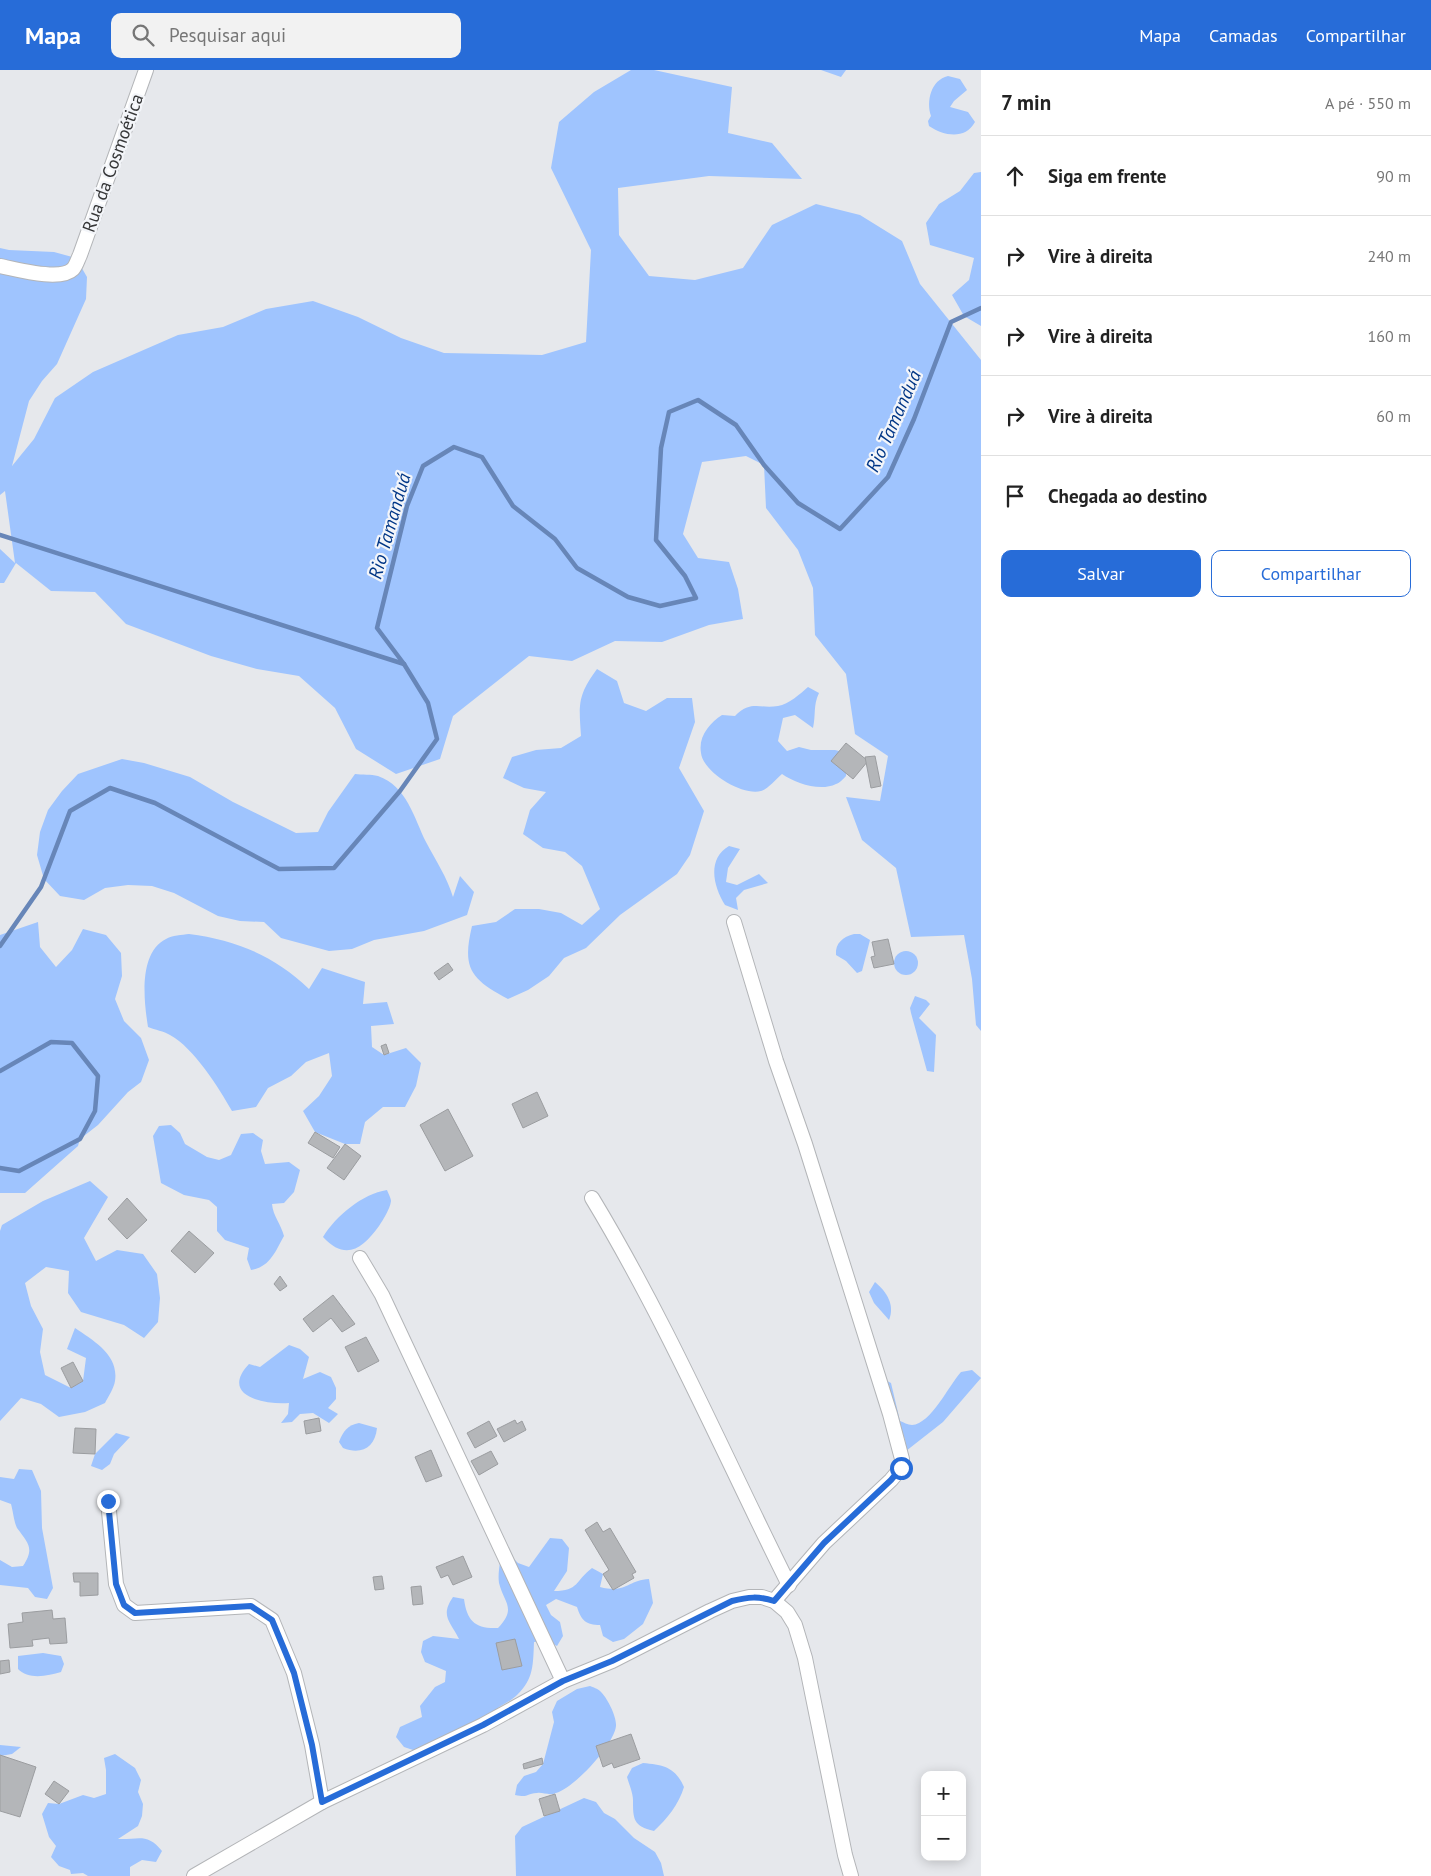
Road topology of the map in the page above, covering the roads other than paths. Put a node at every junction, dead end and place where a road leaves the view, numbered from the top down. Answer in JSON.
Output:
{"nodes":[{"id":1,"x":146,"y":70,"type":"edge"},
{"id":2,"x":0,"y":266,"type":"edge"},
{"id":3,"x":734,"y":922,"type":"dead end"},
{"id":4,"x":592,"y":1198,"type":"dead end"},
{"id":5,"x":360,"y":1258,"type":"dead end"},
{"id":6,"x":108,"y":1501,"type":"dead end"},
{"id":7,"x":789,"y":1585,"type":"junction"},
{"id":8,"x":774,"y":1601,"type":"junction"},
{"id":9,"x":563,"y":1681,"type":"junction"},
{"id":10,"x":322,"y":1802,"type":"junction"},
{"id":11,"x":194,"y":1876,"type":"edge"},
{"id":12,"x":851,"y":1876,"type":"edge"}],
"edges":[{"from":1,"to":2,"type":"street","name":"Rua da Cosmoética"},
{"from":3,"to":7,"type":"street"},
{"from":4,"to":7,"type":"street"},
{"from":5,"to":9,"type":"street"},
{"from":6,"to":10,"type":"street"},
{"from":7,"to":8,"type":"street"},
{"from":8,"to":9,"type":"street"},
{"from":8,"to":12,"type":"street"},
{"from":9,"to":10,"type":"street"},
{"from":10,"to":11,"type":"street"}]}
